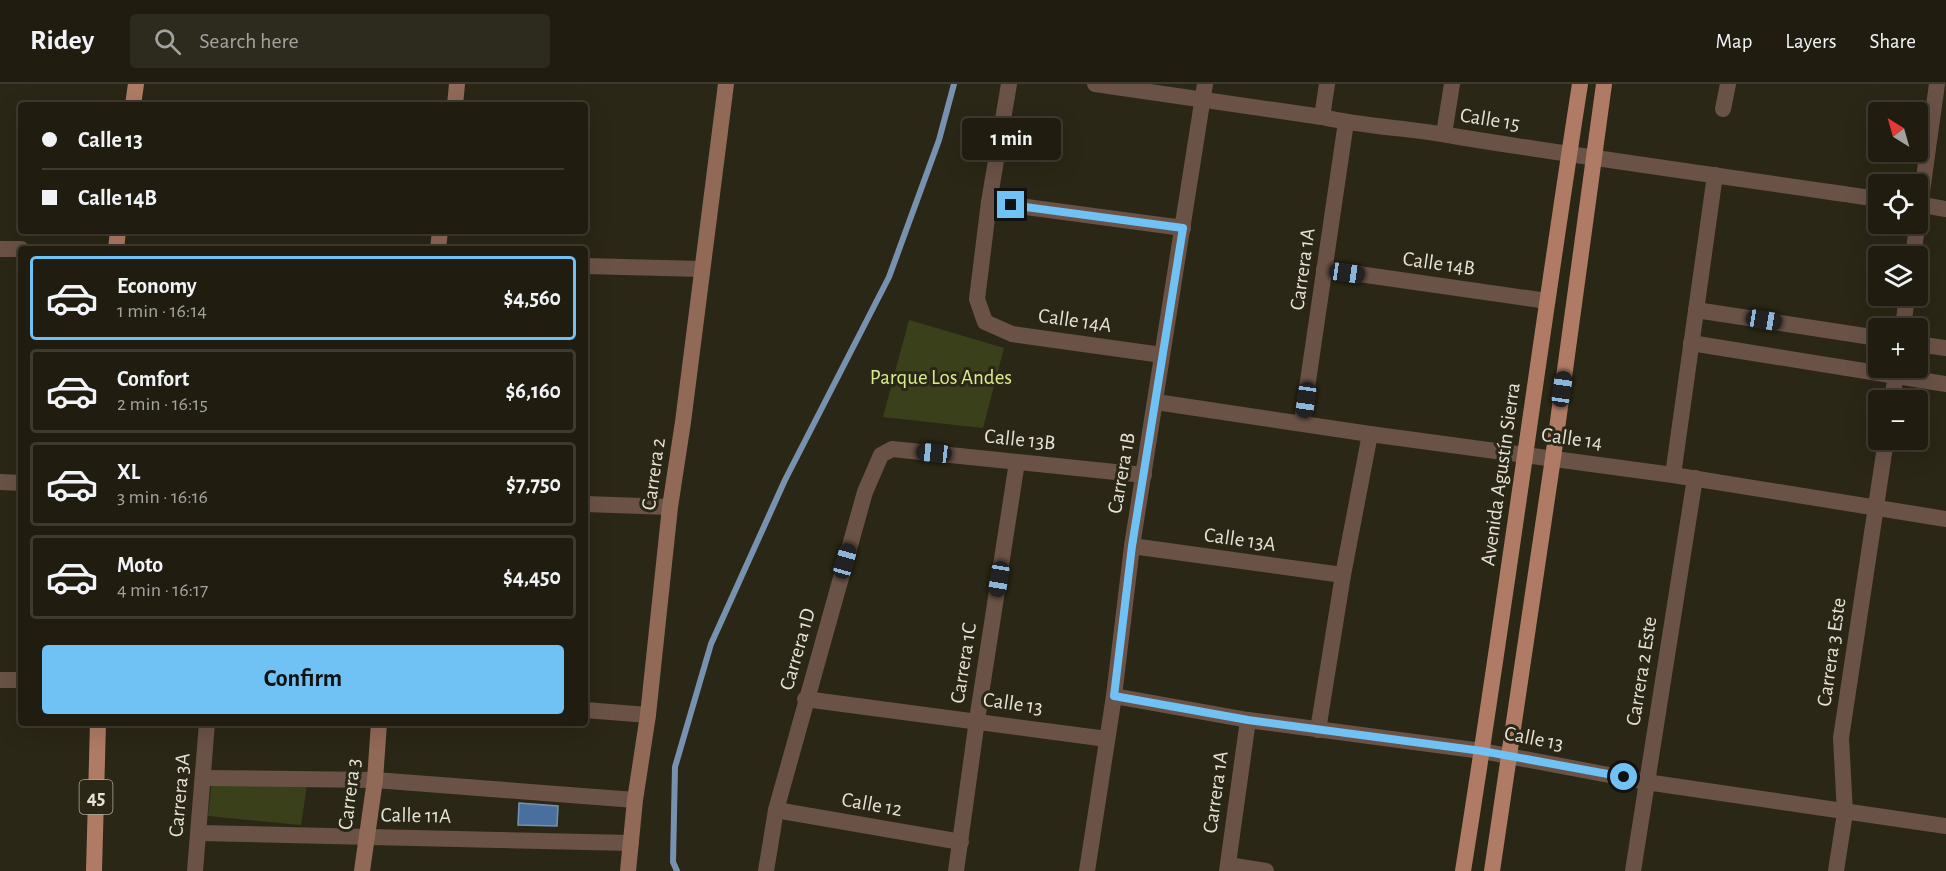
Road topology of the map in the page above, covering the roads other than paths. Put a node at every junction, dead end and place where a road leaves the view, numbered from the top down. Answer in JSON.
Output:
{"nodes":[{"id":1,"x":136,"y":84,"type":"edge"},
{"id":2,"x":457,"y":84,"type":"edge"},
{"id":3,"x":726,"y":84,"type":"edge"},
{"id":4,"x":1009,"y":84,"type":"edge"},
{"id":5,"x":1095,"y":84,"type":"edge"},
{"id":6,"x":1327,"y":84,"type":"edge"},
{"id":7,"x":1452,"y":84,"type":"edge"},
{"id":8,"x":1580,"y":84,"type":"edge"},
{"id":9,"x":1604,"y":84,"type":"edge"},
{"id":10,"x":1728,"y":84,"type":"edge"},
{"id":11,"x":1938,"y":84,"type":"edge"},
{"id":12,"x":1204,"y":92,"type":"edge"},
{"id":13,"x":133,"y":102,"type":"edge"},
{"id":14,"x":454,"y":102,"type":"edge"},
{"id":15,"x":1723,"y":109,"type":"dead end"},
{"id":16,"x":1322,"y":117,"type":"junction"},
{"id":17,"x":1346,"y":122,"type":"junction"},
{"id":18,"x":1444,"y":134,"type":"junction"},
{"id":19,"x":1569,"y":155,"type":"junction"},
{"id":20,"x":1593,"y":159,"type":"junction"},
{"id":21,"x":1923,"y":174,"type":"edge"},
{"id":22,"x":1715,"y":176,"type":"junction"},
{"id":23,"x":1868,"y":198,"type":"edge"},
{"id":24,"x":989,"y":202,"type":"junction"},
{"id":25,"x":1928,"y":206,"type":"edge"},
{"id":26,"x":1946,"y":209,"type":"edge"},
{"id":27,"x":1183,"y":228,"type":"junction"},
{"id":28,"x":0,"y":249,"type":"edge"},
{"id":29,"x":18,"y":249,"type":"edge"},
{"id":30,"x":588,"y":266,"type":"edge"},
{"id":31,"x":701,"y":269,"type":"junction"},
{"id":32,"x":1324,"y":269,"type":"junction"},
{"id":33,"x":1547,"y":302,"type":"junction"},
{"id":34,"x":1696,"y":310,"type":"junction"},
{"id":35,"x":1868,"y":336,"type":"edge"},
{"id":36,"x":1691,"y":343,"type":"junction"},
{"id":37,"x":1928,"y":346,"type":"edge"},
{"id":38,"x":1946,"y":348,"type":"edge"},
{"id":39,"x":1162,"y":355,"type":"junction"},
{"id":40,"x":1868,"y":368,"type":"edge"},
{"id":41,"x":1922,"y":378,"type":"edge"},
{"id":42,"x":1946,"y":384,"type":"edge"},
{"id":43,"x":1156,"y":402,"type":"junction"},
{"id":44,"x":1302,"y":422,"type":"junction"},
{"id":45,"x":1370,"y":434,"type":"junction"},
{"id":46,"x":892,"y":449,"type":"joint"},
{"id":47,"x":1884,"y":450,"type":"edge"},
{"id":48,"x":1524,"y":455,"type":"junction"},
{"id":49,"x":1553,"y":458,"type":"junction"},
{"id":50,"x":1017,"y":462,"type":"junction"},
{"id":51,"x":1144,"y":475,"type":"junction"},
{"id":52,"x":1673,"y":475,"type":"junction"},
{"id":53,"x":1695,"y":478,"type":"junction"},
{"id":54,"x":0,"y":482,"type":"edge"},
{"id":55,"x":18,"y":483,"type":"edge"},
{"id":56,"x":588,"y":504,"type":"edge"},
{"id":57,"x":670,"y":507,"type":"junction"},
{"id":58,"x":1874,"y":507,"type":"junction"},
{"id":59,"x":1946,"y":519,"type":"edge"},
{"id":60,"x":1132,"y":546,"type":"junction"},
{"id":61,"x":1343,"y":576,"type":"junction"},
{"id":62,"x":0,"y":680,"type":"edge"},
{"id":63,"x":18,"y":680,"type":"edge"},
{"id":64,"x":1114,"y":696,"type":"junction"},
{"id":65,"x":806,"y":699,"type":"junction"},
{"id":66,"x":588,"y":710,"type":"edge"},
{"id":67,"x":648,"y":715,"type":"junction"},
{"id":68,"x":977,"y":720,"type":"junction"},
{"id":69,"x":1248,"y":720,"type":"junction"},
{"id":70,"x":98,"y":726,"type":"edge"},
{"id":71,"x":207,"y":726,"type":"edge"},
{"id":72,"x":379,"y":726,"type":"edge"},
{"id":73,"x":1318,"y":730,"type":"junction"},
{"id":74,"x":1107,"y":739,"type":"junction"},
{"id":75,"x":1482,"y":751,"type":"junction"},
{"id":76,"x":1510,"y":756,"type":"junction"},
{"id":77,"x":204,"y":778,"type":"junction"},
{"id":78,"x":375,"y":780,"type":"junction"},
{"id":79,"x":1646,"y":782,"type":"junction"},
{"id":80,"x":635,"y":800,"type":"junction"},
{"id":81,"x":776,"y":810,"type":"junction"},
{"id":82,"x":1845,"y":813,"type":"junction"},
{"id":83,"x":1946,"y":826,"type":"edge"},
{"id":84,"x":199,"y":833,"type":"junction"},
{"id":85,"x":366,"y":837,"type":"junction"},
{"id":86,"x":961,"y":842,"type":"junction"},
{"id":87,"x":631,"y":843,"type":"junction"},
{"id":88,"x":1227,"y":868,"type":"edge"},
{"id":89,"x":94,"y":871,"type":"edge"},
{"id":90,"x":195,"y":871,"type":"edge"},
{"id":91,"x":362,"y":871,"type":"edge"},
{"id":92,"x":628,"y":871,"type":"edge"},
{"id":93,"x":766,"y":871,"type":"edge"},
{"id":94,"x":956,"y":871,"type":"edge"},
{"id":95,"x":1087,"y":871,"type":"edge"},
{"id":96,"x":1266,"y":871,"type":"edge"},
{"id":97,"x":1463,"y":871,"type":"edge"},
{"id":98,"x":1492,"y":871,"type":"edge"},
{"id":99,"x":1633,"y":871,"type":"edge"},
{"id":100,"x":1836,"y":871,"type":"edge"}],
"edges":[{"from":1,"to":13,"type":"main road"},
{"from":2,"to":14,"type":"main road"},
{"from":3,"to":31,"type":"main road","name":"Carrera 2"},
{"from":4,"to":24,"type":"street"},
{"from":5,"to":12,"type":"street","name":"Calle 15"},
{"from":6,"to":16,"type":"street"},
{"from":7,"to":18,"type":"street"},
{"from":8,"to":19,"type":"main road","name":"Avenida Agustín Sierra"},
{"from":9,"to":20,"type":"main road"},
{"from":10,"to":15,"type":"street"},
{"from":11,"to":21,"type":"street"},
{"from":12,"to":16,"type":"street","name":"Calle 15"},
{"from":12,"to":27,"type":"street","name":"Carrera 1B"},
{"from":16,"to":17,"type":"street","name":"Calle 15"},
{"from":17,"to":18,"type":"street","name":"Calle 15"},
{"from":17,"to":32,"type":"street","name":"Carrera 1A"},
{"from":18,"to":19,"type":"street","name":"Calle 15"},
{"from":19,"to":20,"type":"street","name":"Calle 15"},
{"from":19,"to":33,"type":"main road","name":"Avenida Agustín Sierra"},
{"from":20,"to":22,"type":"street","name":"Calle 15"},
{"from":20,"to":49,"type":"main road"},
{"from":22,"to":23,"type":"street","name":"Calle 15"},
{"from":22,"to":34,"type":"street"},
{"from":24,"to":27,"type":"street"},
{"from":24,"to":39,"type":"street","name":"Calle 14A"},
{"from":25,"to":26,"type":"street"},
{"from":27,"to":39,"type":"street","name":"Carrera 1B"},
{"from":28,"to":29,"type":"street"},
{"from":30,"to":31,"type":"street"},
{"from":31,"to":57,"type":"main road","name":"Carrera 2"},
{"from":32,"to":33,"type":"street","name":"Calle 14B"},
{"from":32,"to":44,"type":"street","name":"Carrera 1A"},
{"from":33,"to":48,"type":"main road","name":"Avenida Agustín Sierra"},
{"from":34,"to":35,"type":"street"},
{"from":34,"to":36,"type":"street"},
{"from":36,"to":40,"type":"street"},
{"from":36,"to":52,"type":"street"},
{"from":37,"to":38,"type":"street"},
{"from":39,"to":43,"type":"street","name":"Carrera 1B"},
{"from":41,"to":42,"type":"street"},
{"from":43,"to":44,"type":"street","name":"Calle 14"},
{"from":43,"to":51,"type":"street","name":"Carrera 1B"},
{"from":44,"to":45,"type":"street","name":"Calle 14"},
{"from":45,"to":48,"type":"street","name":"Calle 14"},
{"from":45,"to":61,"type":"street"},
{"from":46,"to":50,"type":"street","name":"Calle 13B"},
{"from":46,"to":65,"type":"street","name":"Carrera 1D"},
{"from":47,"to":58,"type":"street","name":"Carrera 3 Este"},
{"from":48,"to":49,"type":"street","name":"Calle 14"},
{"from":48,"to":75,"type":"main road","name":"Avenida Agustín Sierra"},
{"from":49,"to":52,"type":"street","name":"Calle 14"},
{"from":49,"to":76,"type":"main road"},
{"from":50,"to":51,"type":"street","name":"Calle 13B"},
{"from":50,"to":68,"type":"street","name":"Carrera 1C"},
{"from":51,"to":60,"type":"street","name":"Carrera 1B"},
{"from":52,"to":53,"type":"street","name":"Calle 14"},
{"from":53,"to":58,"type":"street","name":"Calle 14"},
{"from":53,"to":79,"type":"street","name":"Carrera 2 Este"},
{"from":54,"to":55,"type":"street"},
{"from":56,"to":57,"type":"street"},
{"from":57,"to":67,"type":"main road","name":"Carrera 2"},
{"from":58,"to":59,"type":"street","name":"Calle 14"},
{"from":58,"to":82,"type":"street","name":"Carrera 3 Este"},
{"from":60,"to":61,"type":"street","name":"Calle 13A"},
{"from":60,"to":64,"type":"street","name":"Carrera 1B"},
{"from":61,"to":73,"type":"street"},
{"from":62,"to":63,"type":"street"},
{"from":64,"to":69,"type":"street","name":"Calle 13"},
{"from":64,"to":74,"type":"street","name":"Carrera 1B"},
{"from":65,"to":68,"type":"street","name":"Calle 13"},
{"from":65,"to":81,"type":"street","name":"Carrera 1D"},
{"from":66,"to":67,"type":"street"},
{"from":67,"to":80,"type":"main road","name":"Carrera 2"},
{"from":68,"to":74,"type":"street","name":"Calle 13"},
{"from":68,"to":86,"type":"street","name":"Carrera 1C"},
{"from":69,"to":73,"type":"street","name":"Calle 13"},
{"from":69,"to":88,"type":"street","name":"Carrera 1A"},
{"from":70,"to":89,"type":"main road","number":"45"},
{"from":71,"to":77,"type":"street","name":"Carrera 3A"},
{"from":72,"to":78,"type":"main road","name":"Carrera 3"},
{"from":73,"to":75,"type":"street","name":"Calle 13"},
{"from":74,"to":95,"type":"street","name":"Carrera 1B"},
{"from":75,"to":76,"type":"street","name":"Calle 13"},
{"from":75,"to":97,"type":"main road","name":"Avenida Agustín Sierra"},
{"from":76,"to":79,"type":"street","name":"Calle 13"},
{"from":76,"to":98,"type":"main road"},
{"from":77,"to":78,"type":"street","name":"Calle 11A"},
{"from":77,"to":84,"type":"street","name":"Carrera 3A"},
{"from":78,"to":80,"type":"street","name":"Calle 11A"},
{"from":78,"to":85,"type":"main road","name":"Carrera 3"},
{"from":79,"to":82,"type":"street","name":"Calle 13"},
{"from":79,"to":99,"type":"street","name":"Carrera 2 Este"},
{"from":80,"to":87,"type":"main road","name":"Carrera 2"},
{"from":81,"to":86,"type":"street","name":"Calle 12"},
{"from":81,"to":93,"type":"street","name":"Carrera 1D"},
{"from":82,"to":83,"type":"street","name":"Calle 13"},
{"from":82,"to":100,"type":"street","name":"Carrera 3 Este"},
{"from":84,"to":85,"type":"street","name":"Calle 11A"},
{"from":84,"to":90,"type":"street","name":"Carrera 3A"},
{"from":85,"to":87,"type":"street","name":"Calle 11A"},
{"from":85,"to":91,"type":"main road","name":"Carrera 3"},
{"from":86,"to":94,"type":"street","name":"Carrera 1C"},
{"from":87,"to":92,"type":"main road","name":"Carrera 2"},
{"from":88,"to":96,"type":"street"}]}
